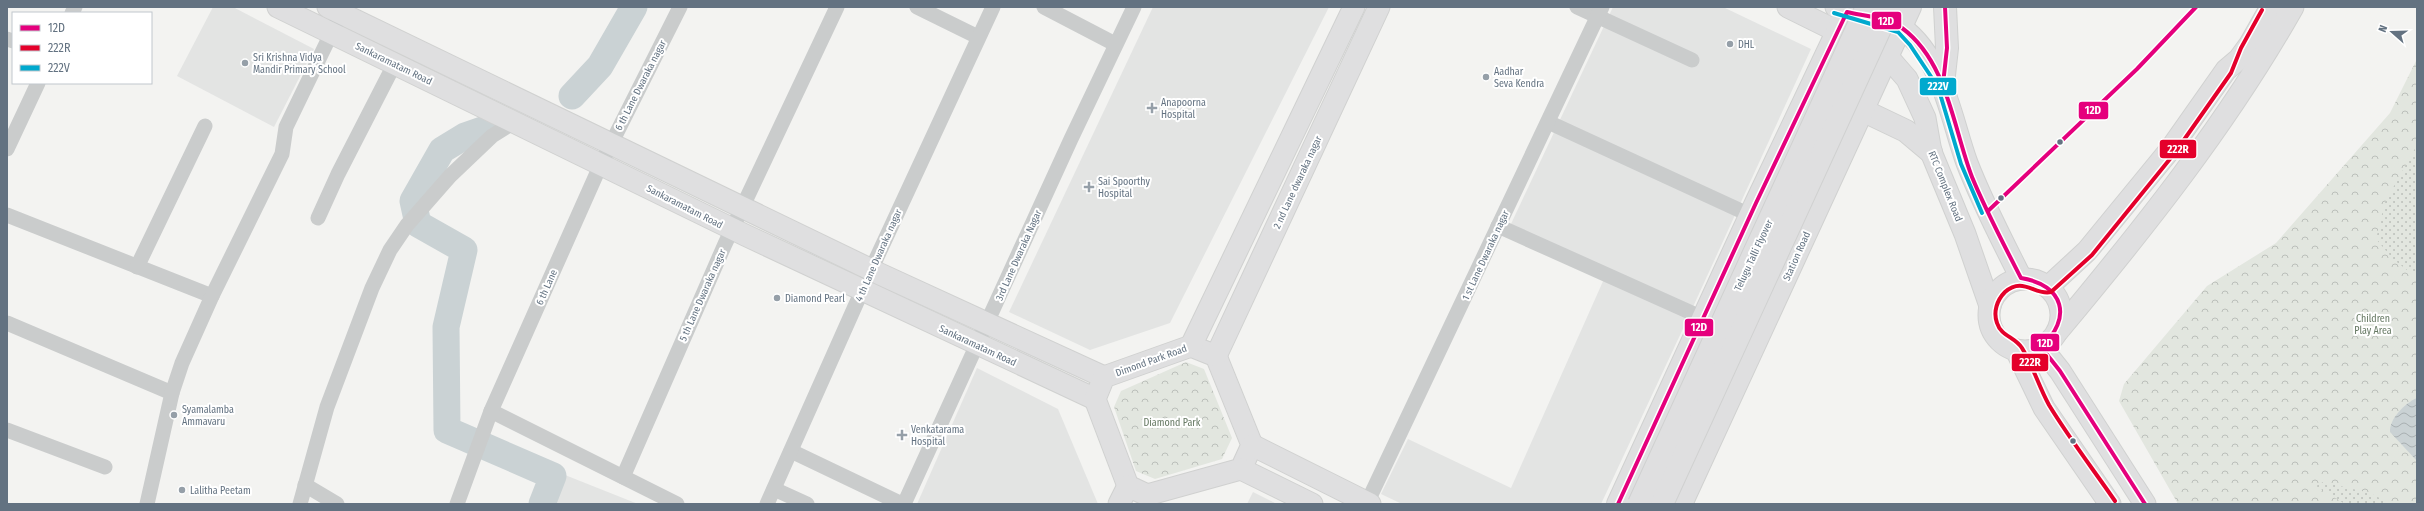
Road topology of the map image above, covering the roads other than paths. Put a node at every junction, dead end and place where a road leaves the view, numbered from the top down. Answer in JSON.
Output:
{"nodes":[{"id":1,"x":278,"y":7,"type":"edge"},
{"id":2,"x":680,"y":7,"type":"edge"},
{"id":3,"x":838,"y":7,"type":"edge"},
{"id":4,"x":917,"y":7,"type":"edge"},
{"id":5,"x":993,"y":7,"type":"edge"},
{"id":6,"x":1044,"y":7,"type":"edge"},
{"id":7,"x":1134,"y":7,"type":"edge"},
{"id":8,"x":1354,"y":7,"type":"edge"},
{"id":9,"x":1379,"y":7,"type":"edge"},
{"id":10,"x":1577,"y":7,"type":"edge"},
{"id":11,"x":1788,"y":7,"type":"edge"},
{"id":12,"x":1890,"y":7,"type":"edge"},
{"id":13,"x":1910,"y":7,"type":"edge"},
{"id":14,"x":1945,"y":7,"type":"edge"},
{"id":15,"x":2271,"y":7,"type":"edge"},
{"id":16,"x":2293,"y":7,"type":"edge"},
{"id":17,"x":1850,"y":8,"type":"edge"},
{"id":18,"x":338,"y":9,"type":"edge"},
{"id":19,"x":1600,"y":12,"type":"edge"},
{"id":20,"x":1901,"y":27,"type":"junction"},
{"id":21,"x":1838,"y":31,"type":"junction"},
{"id":22,"x":333,"y":33,"type":"junction"},
{"id":23,"x":978,"y":37,"type":"junction"},
{"id":24,"x":1115,"y":44,"type":"junction"},
{"id":25,"x":1887,"y":56,"type":"junction"},
{"id":26,"x":1692,"y":60,"type":"dead end"},
{"id":27,"x":395,"y":63,"type":"junction"},
{"id":28,"x":38,"y":84,"type":"edge"},
{"id":29,"x":1943,"y":84,"type":"junction"},
{"id":30,"x":1862,"y":110,"type":"junction"},
{"id":31,"x":514,"y":122,"type":"junction"},
{"id":32,"x":1548,"y":122,"type":"junction"},
{"id":33,"x":205,"y":126,"type":"dead end"},
{"id":34,"x":610,"y":144,"type":"junction"},
{"id":35,"x":7,"y":149,"type":"edge"},
{"id":36,"x":1931,"y":152,"type":"junction"},
{"id":37,"x":601,"y":164,"type":"junction"},
{"id":38,"x":742,"y":207,"type":"junction"},
{"id":39,"x":1750,"y":215,"type":"junction"},
{"id":40,"x":7,"y":216,"type":"edge"},
{"id":41,"x":318,"y":218,"type":"dead end"},
{"id":42,"x":1498,"y":226,"type":"junction"},
{"id":43,"x":732,"y":229,"type":"junction"},
{"id":44,"x":137,"y":266,"type":"junction"},
{"id":45,"x":871,"y":270,"type":"junction"},
{"id":46,"x":2020,"y":278,"type":"junction"},
{"id":47,"x":2048,"y":287,"type":"junction"},
{"id":48,"x":862,"y":290,"type":"junction"},
{"id":49,"x":212,"y":296,"type":"junction"},
{"id":50,"x":1990,"y":306,"type":"junction"},
{"id":51,"x":1703,"y":318,"type":"junction"},
{"id":52,"x":7,"y":323,"type":"edge"},
{"id":53,"x":987,"y":323,"type":"junction"},
{"id":54,"x":2058,"y":331,"type":"junction"},
{"id":55,"x":977,"y":345,"type":"junction"},
{"id":56,"x":1191,"y":346,"type":"junction"},
{"id":57,"x":2041,"y":347,"type":"junction"},
{"id":58,"x":2016,"y":350,"type":"junction"},
{"id":59,"x":1216,"y":356,"type":"junction"},
{"id":60,"x":1104,"y":377,"type":"junction"},
{"id":61,"x":172,"y":393,"type":"junction"},
{"id":62,"x":1095,"y":399,"type":"junction"},
{"id":63,"x":491,"y":411,"type":"junction"},
{"id":64,"x":7,"y":430,"type":"edge"},
{"id":65,"x":1252,"y":446,"type":"junction"},
{"id":66,"x":790,"y":451,"type":"junction"},
{"id":67,"x":105,"y":467,"type":"dead end"},
{"id":68,"x":1241,"y":469,"type":"junction"},
{"id":69,"x":623,"y":477,"type":"junction"},
{"id":70,"x":305,"y":485,"type":"junction"},
{"id":71,"x":1128,"y":486,"type":"junction"},
{"id":72,"x":774,"y":489,"type":"junction"},
{"id":73,"x":1145,"y":500,"type":"edge"},
{"id":74,"x":1368,"y":503,"type":"edge"},
{"id":75,"x":147,"y":504,"type":"edge"},
{"id":76,"x":300,"y":504,"type":"edge"},
{"id":77,"x":337,"y":504,"type":"edge"},
{"id":78,"x":457,"y":504,"type":"edge"},
{"id":79,"x":677,"y":504,"type":"edge"},
{"id":80,"x":767,"y":504,"type":"edge"},
{"id":81,"x":807,"y":504,"type":"edge"},
{"id":82,"x":903,"y":504,"type":"edge"},
{"id":83,"x":1119,"y":504,"type":"edge"},
{"id":84,"x":1312,"y":504,"type":"edge"},
{"id":85,"x":1618,"y":504,"type":"edge"},
{"id":86,"x":1639,"y":504,"type":"edge"},
{"id":87,"x":1662,"y":504,"type":"edge"},
{"id":88,"x":1680,"y":504,"type":"edge"},
{"id":89,"x":2110,"y":504,"type":"edge"},
{"id":90,"x":2145,"y":504,"type":"edge"}],
"edges":[{"from":1,"to":22,"type":"main road","name":"Sankaramatam Road"},
{"from":2,"to":34,"type":"street","name":"6 th Lane Dwaraka nagar"},
{"from":3,"to":38,"type":"street","name":"5 th Lane Dwaraka nagar"},
{"from":4,"to":23,"type":"street"},
{"from":5,"to":23,"type":"street","name":"4 th Lane Dwaraka nagar"},
{"from":6,"to":24,"type":"street"},
{"from":7,"to":24,"type":"street","name":"3rd Lane Dwaraka Nagar"},
{"from":8,"to":56,"type":"main road"},
{"from":9,"to":59,"type":"main road","name":"2 nd Lane dwaraka nagar"},
{"from":10,"to":19,"type":"street"},
{"from":11,"to":21,"type":"main road","name":"RTC Complex Road"},
{"from":12,"to":87,"type":"main road","name":"Telugu Talli Flyover","bridge":true},
{"from":13,"to":20,"type":"main road","name":"Station Road"},
{"from":14,"to":29,"type":"main road"},
{"from":15,"to":47,"type":"main road"},
{"from":16,"to":54,"type":"main road"},
{"from":17,"to":20,"type":"main road"},
{"from":17,"to":21,"type":"main road"},
{"from":17,"to":86,"type":"main road","name":"Telugu Talli Flyover","bridge":true},
{"from":18,"to":22,"type":"street"},
{"from":18,"to":34,"type":"main road"},
{"from":19,"to":26,"type":"street"},
{"from":19,"to":32,"type":"street","name":"1 st Lane Dwaraka nagar"},
{"from":20,"to":25,"type":"main road","name":"Station Road"},
{"from":20,"to":29,"type":"main road"},
{"from":21,"to":25,"type":"main road","name":"RTC Complex Road"},
{"from":21,"to":39,"type":"main road"},
{"from":22,"to":27,"type":"main road","name":"Sankaramatam Road"},
{"from":22,"to":49,"type":"street"},
{"from":23,"to":45,"type":"street","name":"4 th Lane Dwaraka nagar"},
{"from":24,"to":53,"type":"street","name":"3rd Lane Dwaraka Nagar"},
{"from":25,"to":30,"type":"main road","name":"Station Road"},
{"from":25,"to":36,"type":"main road","name":"RTC Complex Road"},
{"from":27,"to":31,"type":"main road","name":"Sankaramatam Road"},
{"from":27,"to":41,"type":"street"},
{"from":28,"to":35,"type":"street"},
{"from":29,"to":46,"type":"main road"},
{"from":30,"to":36,"type":"main road"},
{"from":30,"to":88,"type":"main road","name":"Station Road"},
{"from":31,"to":37,"type":"main road","name":"Sankaramatam Road"},
{"from":31,"to":70,"type":"street"},
{"from":32,"to":39,"type":"street"},
{"from":32,"to":42,"type":"street","name":"1 st Lane Dwaraka nagar"},
{"from":33,"to":44,"type":"street"},
{"from":34,"to":37,"type":"street","name":"6 th Lane Dwaraka nagar"},
{"from":34,"to":38,"type":"main road"},
{"from":36,"to":50,"type":"main road","name":"RTC Complex Road"},
{"from":37,"to":43,"type":"main road","name":"Sankaramatam Road"},
{"from":37,"to":63,"type":"street","name":"6 th Lane"},
{"from":38,"to":43,"type":"street","name":"5 th Lane Dwaraka nagar"},
{"from":38,"to":45,"type":"main road"},
{"from":39,"to":51,"type":"main road"},
{"from":40,"to":44,"type":"street"},
{"from":42,"to":51,"type":"street"},
{"from":42,"to":74,"type":"street","name":"1 st Lane Dwaraka nagar"},
{"from":43,"to":48,"type":"main road","name":"Sankaramatam Road"},
{"from":43,"to":69,"type":"street","name":"5 th Lane Dwaraka nagar"},
{"from":44,"to":49,"type":"street"},
{"from":45,"to":48,"type":"street","name":"4 th Lane Dwaraka nagar"},
{"from":45,"to":53,"type":"main road"},
{"from":46,"to":47,"type":"main road"},
{"from":46,"to":50,"type":"main road"},
{"from":47,"to":54,"type":"main road"},
{"from":48,"to":55,"type":"main road","name":"Sankaramatam Road"},
{"from":48,"to":66,"type":"street","name":"4 th Lane Dwaraka nagar"},
{"from":49,"to":61,"type":"street"},
{"from":50,"to":58,"type":"main road","name":"RTC Complex Road"},
{"from":51,"to":85,"type":"main road"},
{"from":52,"to":61,"type":"street"},
{"from":53,"to":55,"type":"street","name":"3rd Lane Dwaraka Nagar"},
{"from":53,"to":60,"type":"main road"},
{"from":54,"to":57,"type":"main road"},
{"from":55,"to":62,"type":"main road","name":"Sankaramatam Road"},
{"from":55,"to":82,"type":"street","name":"3rd Lane Dwaraka Nagar"},
{"from":56,"to":59,"type":"main road","name":"Dimond Park Road"},
{"from":56,"to":60,"type":"main road","name":"Dimond Park Road"},
{"from":57,"to":58,"type":"main road"},
{"from":57,"to":90,"type":"main road"},
{"from":58,"to":89,"type":"main road"},
{"from":59,"to":65,"type":"main road"},
{"from":60,"to":62,"type":"main road","name":"Dimond Park Road"},
{"from":61,"to":75,"type":"street"},
{"from":62,"to":71,"type":"main road"},
{"from":63,"to":69,"type":"street"},
{"from":63,"to":78,"type":"street","name":"6 th Lane"},
{"from":64,"to":67,"type":"street"},
{"from":65,"to":68,"type":"main road"},
{"from":65,"to":74,"type":"main road"},
{"from":66,"to":72,"type":"street","name":"4 th Lane Dwaraka nagar"},
{"from":66,"to":82,"type":"street"},
{"from":68,"to":73,"type":"main road"},
{"from":68,"to":84,"type":"main road"},
{"from":69,"to":79,"type":"street"},
{"from":70,"to":76,"type":"street"},
{"from":70,"to":77,"type":"street"},
{"from":71,"to":73,"type":"main road"},
{"from":71,"to":83,"type":"main road"},
{"from":72,"to":80,"type":"street","name":"4 th Lane Dwaraka nagar"},
{"from":72,"to":81,"type":"street"}]}
